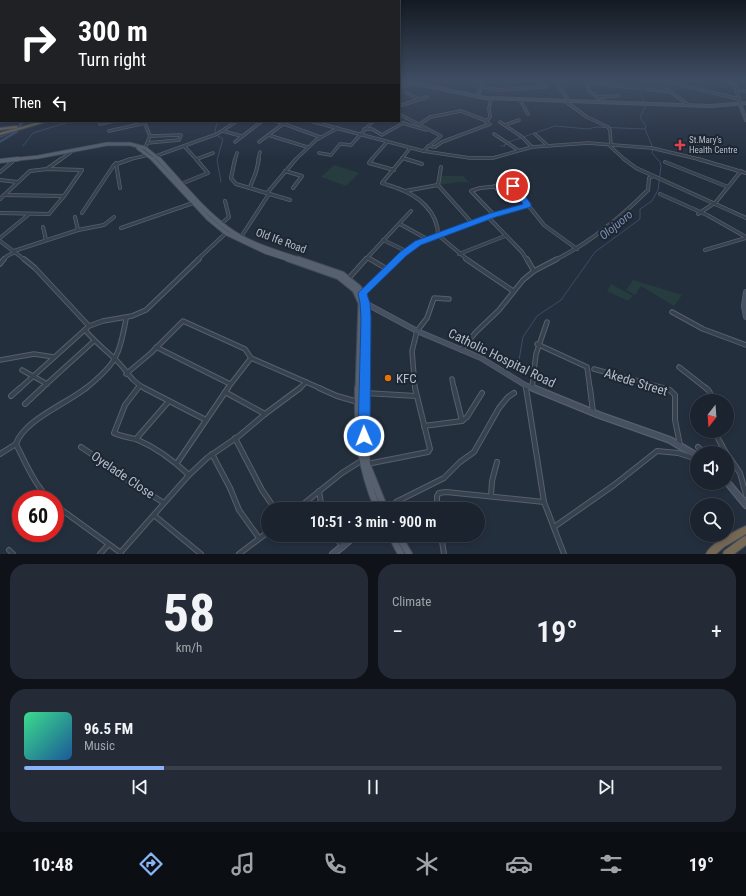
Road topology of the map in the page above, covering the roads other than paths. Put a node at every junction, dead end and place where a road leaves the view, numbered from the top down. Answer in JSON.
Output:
{"nodes":[{"id":1,"x":489,"y":107,"type":"edge"},
{"id":2,"x":523,"y":107,"type":"edge"},
{"id":3,"x":574,"y":107,"type":"edge"},
{"id":4,"x":741,"y":107,"type":"edge"},
{"id":5,"x":400,"y":114,"type":"edge"},
{"id":6,"x":528,"y":114,"type":"dead end"},
{"id":7,"x":519,"y":120,"type":"dead end"},
{"id":8,"x":746,"y":120,"type":"edge"},
{"id":9,"x":487,"y":121,"type":"junction"},
{"id":10,"x":33,"y":122,"type":"edge"},
{"id":11,"x":44,"y":122,"type":"edge"},
{"id":12,"x":109,"y":122,"type":"edge"},
{"id":13,"x":144,"y":122,"type":"edge"},
{"id":14,"x":236,"y":122,"type":"edge"},
{"id":15,"x":261,"y":122,"type":"edge"},
{"id":16,"x":278,"y":122,"type":"edge"},
{"id":17,"x":314,"y":122,"type":"edge"},
{"id":18,"x":327,"y":122,"type":"edge"},
{"id":19,"x":372,"y":122,"type":"edge"},
{"id":20,"x":500,"y":122,"type":"dead end"},
{"id":21,"x":100,"y":124,"type":"dead end"},
{"id":22,"x":283,"y":124,"type":"junction"},
{"id":23,"x":420,"y":124,"type":"junction"},
{"id":24,"x":325,"y":125,"type":"junction"},
{"id":25,"x":505,"y":125,"type":"junction"},
{"id":26,"x":338,"y":128,"type":"junction"},
{"id":27,"x":364,"y":129,"type":"junction"},
{"id":28,"x":0,"y":130,"type":"edge"},
{"id":29,"x":223,"y":130,"type":"junction"},
{"id":30,"x":428,"y":130,"type":"junction"},
{"id":31,"x":109,"y":131,"type":"dead end"},
{"id":32,"x":361,"y":134,"type":"junction"},
{"id":33,"x":494,"y":134,"type":"dead end"},
{"id":34,"x":535,"y":134,"type":"dead end"},
{"id":35,"x":0,"y":135,"type":"edge"},
{"id":36,"x":268,"y":135,"type":"junction"},
{"id":37,"x":150,"y":136,"type":"junction"},
{"id":38,"x":241,"y":136,"type":"junction"},
{"id":39,"x":320,"y":137,"type":"junction"},
{"id":40,"x":235,"y":142,"type":"dead end"},
{"id":41,"x":259,"y":142,"type":"dead end"},
{"id":42,"x":387,"y":142,"type":"junction"},
{"id":43,"x":146,"y":145,"type":"junction"},
{"id":44,"x":547,"y":145,"type":"junction"},
{"id":45,"x":184,"y":146,"type":"junction"},
{"id":46,"x":428,"y":146,"type":"junction"},
{"id":47,"x":610,"y":146,"type":"junction"},
{"id":48,"x":307,"y":147,"type":"junction"},
{"id":49,"x":532,"y":147,"type":"junction"},
{"id":50,"x":410,"y":148,"type":"junction"},
{"id":51,"x":78,"y":150,"type":"junction"},
{"id":52,"x":518,"y":150,"type":"junction"},
{"id":53,"x":423,"y":151,"type":"junction"},
{"id":54,"x":71,"y":152,"type":"junction"},
{"id":55,"x":260,"y":152,"type":"dead end"},
{"id":56,"x":213,"y":153,"type":"dead end"},
{"id":57,"x":237,"y":153,"type":"dead end"},
{"id":58,"x":319,"y":153,"type":"dead end"},
{"id":59,"x":149,"y":155,"type":"junction"},
{"id":60,"x":156,"y":156,"type":"junction"},
{"id":61,"x":402,"y":158,"type":"junction"},
{"id":62,"x":197,"y":159,"type":"junction"},
{"id":63,"x":0,"y":162,"type":"edge"},
{"id":64,"x":12,"y":162,"type":"junction"},
{"id":65,"x":665,"y":162,"type":"dead end"},
{"id":66,"x":116,"y":164,"type":"junction"},
{"id":67,"x":422,"y":164,"type":"dead end"},
{"id":68,"x":440,"y":167,"type":"dead end"},
{"id":69,"x":47,"y":169,"type":"junction"},
{"id":70,"x":394,"y":170,"type":"junction"},
{"id":71,"x":285,"y":171,"type":"junction"},
{"id":72,"x":741,"y":171,"type":"junction"},
{"id":73,"x":0,"y":172,"type":"edge"},
{"id":74,"x":746,"y":173,"type":"edge"},
{"id":75,"x":654,"y":176,"type":"junction"},
{"id":76,"x":0,"y":180,"type":"edge"},
{"id":77,"x":17,"y":182,"type":"junction"},
{"id":78,"x":181,"y":184,"type":"junction"},
{"id":79,"x":438,"y":185,"type":"junction"},
{"id":80,"x":494,"y":186,"type":"junction"},
{"id":81,"x":250,"y":187,"type":"junction"},
{"id":82,"x":728,"y":187,"type":"junction"},
{"id":83,"x":120,"y":188,"type":"dead end"},
{"id":84,"x":293,"y":188,"type":"dead end"},
{"id":85,"x":405,"y":191,"type":"junction"},
{"id":86,"x":268,"y":194,"type":"junction"},
{"id":87,"x":502,"y":194,"type":"dead end"},
{"id":88,"x":660,"y":194,"type":"dead end"},
{"id":89,"x":4,"y":195,"type":"junction"},
{"id":90,"x":64,"y":196,"type":"junction"},
{"id":91,"x":0,"y":199,"type":"edge"},
{"id":92,"x":290,"y":200,"type":"dead end"},
{"id":93,"x":225,"y":201,"type":"dead end"},
{"id":94,"x":195,"y":203,"type":"junction"},
{"id":95,"x":716,"y":203,"type":"junction"},
{"id":96,"x":528,"y":205,"type":"junction"},
{"id":97,"x":411,"y":212,"type":"dead end"},
{"id":98,"x":0,"y":213,"type":"edge"},
{"id":99,"x":82,"y":213,"type":"dead end"},
{"id":100,"x":702,"y":213,"type":"junction"},
{"id":101,"x":28,"y":214,"type":"junction"},
{"id":102,"x":698,"y":214,"type":"dead end"},
{"id":103,"x":494,"y":215,"type":"junction"},
{"id":104,"x":75,"y":217,"type":"dead end"},
{"id":105,"x":114,"y":217,"type":"dead end"},
{"id":106,"x":488,"y":217,"type":"junction"},
{"id":107,"x":746,"y":218,"type":"edge"},
{"id":108,"x":472,"y":223,"type":"junction"},
{"id":109,"x":221,"y":224,"type":"junction"},
{"id":110,"x":400,"y":224,"type":"junction"},
{"id":111,"x":43,"y":226,"type":"dead end"},
{"id":112,"x":121,"y":228,"type":"dead end"},
{"id":113,"x":78,"y":230,"type":"junction"},
{"id":114,"x":226,"y":233,"type":"junction"},
{"id":115,"x":438,"y":235,"type":"junction"},
{"id":116,"x":505,"y":236,"type":"junction"},
{"id":117,"x":240,"y":237,"type":"junction"},
{"id":118,"x":0,"y":238,"type":"edge"},
{"id":119,"x":746,"y":238,"type":"edge"},
{"id":120,"x":427,"y":239,"type":"junction"},
{"id":121,"x":46,"y":240,"type":"junction"},
{"id":122,"x":383,"y":240,"type":"junction"},
{"id":123,"x":0,"y":241,"type":"edge"},
{"id":124,"x":577,"y":249,"type":"junction"},
{"id":125,"x":705,"y":250,"type":"dead end"},
{"id":126,"x":14,"y":251,"type":"junction"},
{"id":127,"x":406,"y":251,"type":"junction"},
{"id":128,"x":459,"y":254,"type":"junction"},
{"id":129,"x":367,"y":258,"type":"junction"},
{"id":130,"x":0,"y":264,"type":"edge"},
{"id":131,"x":387,"y":269,"type":"junction"},
{"id":132,"x":534,"y":271,"type":"junction"},
{"id":133,"x":349,"y":278,"type":"junction"},
{"id":134,"x":513,"y":291,"type":"junction"},
{"id":135,"x":746,"y":292,"type":"edge"},
{"id":136,"x":362,"y":293,"type":"junction"},
{"id":137,"x":449,"y":299,"type":"dead end"},
{"id":138,"x":365,"y":303,"type":"junction"},
{"id":139,"x":672,"y":312,"type":"dead end"},
{"id":140,"x":746,"y":317,"type":"edge"},
{"id":141,"x":126,"y":319,"type":"junction"},
{"id":142,"x":547,"y":322,"type":"dead end"},
{"id":143,"x":89,"y":326,"type":"junction"},
{"id":144,"x":85,"y":330,"type":"junction"},
{"id":145,"x":417,"y":331,"type":"junction"},
{"id":146,"x":94,"y":341,"type":"junction"},
{"id":147,"x":537,"y":344,"type":"junction"},
{"id":148,"x":746,"y":345,"type":"edge"},
{"id":149,"x":156,"y":347,"type":"junction"},
{"id":150,"x":461,"y":350,"type":"junction"},
{"id":151,"x":54,"y":357,"type":"junction"},
{"id":152,"x":251,"y":358,"type":"junction"},
{"id":153,"x":0,"y":360,"type":"edge"},
{"id":154,"x":116,"y":360,"type":"junction"},
{"id":155,"x":679,"y":367,"type":"dead end"},
{"id":156,"x":594,"y":369,"type":"dead end"},
{"id":157,"x":22,"y":370,"type":"dead end"},
{"id":158,"x":126,"y":374,"type":"junction"},
{"id":159,"x":33,"y":376,"type":"junction"},
{"id":160,"x":452,"y":379,"type":"dead end"},
{"id":161,"x":306,"y":382,"type":"junction"},
{"id":162,"x":47,"y":384,"type":"junction"},
{"id":163,"x":230,"y":384,"type":"junction"},
{"id":164,"x":525,"y":385,"type":"junction"},
{"id":165,"x":140,"y":386,"type":"junction"},
{"id":166,"x":532,"y":388,"type":"junction"},
{"id":167,"x":225,"y":392,"type":"junction"},
{"id":168,"x":365,"y":393,"type":"junction"},
{"id":169,"x":482,"y":393,"type":"dead end"},
{"id":170,"x":514,"y":393,"type":"dead end"},
{"id":171,"x":710,"y":394,"type":"edge"},
{"id":172,"x":10,"y":396,"type":"dead end"},
{"id":173,"x":416,"y":396,"type":"junction"},
{"id":174,"x":169,"y":401,"type":"junction"},
{"id":175,"x":358,"y":402,"type":"junction"},
{"id":176,"x":25,"y":404,"type":"dead end"},
{"id":177,"x":593,"y":412,"type":"junction"},
{"id":178,"x":264,"y":414,"type":"junction"},
{"id":179,"x":206,"y":420,"type":"junction"},
{"id":180,"x":360,"y":420,"type":"junction"},
{"id":181,"x":462,"y":421,"type":"junction"},
{"id":182,"x":424,"y":426,"type":"junction"},
{"id":183,"x":235,"y":438,"type":"junction"},
{"id":184,"x":136,"y":439,"type":"junction"},
{"id":185,"x":16,"y":444,"type":"junction"},
{"id":186,"x":680,"y":445,"type":"junction"},
{"id":187,"x":81,"y":447,"type":"dead end"},
{"id":188,"x":690,"y":453,"type":"edge"},
{"id":189,"x":0,"y":454,"type":"edge"},
{"id":190,"x":212,"y":454,"type":"junction"},
{"id":191,"x":690,"y":456,"type":"edge"},
{"id":192,"x":361,"y":461,"type":"junction"},
{"id":193,"x":497,"y":462,"type":"dead end"},
{"id":194,"x":177,"y":464,"type":"junction"},
{"id":195,"x":367,"y":464,"type":"junction"},
{"id":196,"x":734,"y":464,"type":"edge"},
{"id":197,"x":189,"y":475,"type":"junction"},
{"id":198,"x":40,"y":490,"type":"edge"},
{"id":199,"x":734,"y":490,"type":"edge"},
{"id":200,"x":319,"y":491,"type":"junction"},
{"id":201,"x":746,"y":495,"type":"edge"},
{"id":202,"x":491,"y":496,"type":"junction"},
{"id":203,"x":270,"y":502,"type":"edge"},
{"id":204,"x":306,"y":502,"type":"edge"},
{"id":205,"x":321,"y":502,"type":"edge"},
{"id":206,"x":374,"y":502,"type":"edge"},
{"id":207,"x":383,"y":502,"type":"edge"},
{"id":208,"x":396,"y":502,"type":"edge"},
{"id":209,"x":437,"y":502,"type":"edge"},
{"id":210,"x":544,"y":502,"type":"junction"},
{"id":211,"x":164,"y":503,"type":"junction"},
{"id":212,"x":746,"y":505,"type":"edge"},
{"id":213,"x":64,"y":512,"type":"edge"},
{"id":214,"x":155,"y":516,"type":"junction"},
{"id":215,"x":554,"y":527,"type":"junction"},
{"id":216,"x":746,"y":530,"type":"edge"},
{"id":217,"x":259,"y":538,"type":"joint"},
{"id":218,"x":746,"y":540,"type":"edge"},
{"id":219,"x":339,"y":542,"type":"edge"},
{"id":220,"x":348,"y":542,"type":"edge"},
{"id":221,"x":395,"y":542,"type":"edge"},
{"id":222,"x":402,"y":542,"type":"edge"},
{"id":223,"x":442,"y":542,"type":"edge"},
{"id":224,"x":108,"y":545,"type":"junction"},
{"id":225,"x":343,"y":547,"type":"junction"},
{"id":226,"x":122,"y":553,"type":"edge"},
{"id":227,"x":199,"y":553,"type":"edge"},
{"id":228,"x":100,"y":554,"type":"edge"},
{"id":229,"x":239,"y":554,"type":"edge"},
{"id":230,"x":333,"y":554,"type":"edge"},
{"id":231,"x":401,"y":554,"type":"edge"},
{"id":232,"x":409,"y":554,"type":"edge"},
{"id":233,"x":444,"y":554,"type":"edge"},
{"id":234,"x":564,"y":554,"type":"edge"},
{"id":235,"x":710,"y":554,"type":"edge"},
{"id":236,"x":727,"y":554,"type":"edge"}],
"edges":[{"from":1,"to":9,"type":"street"},
{"from":2,"to":6,"type":"street"},
{"from":3,"to":47,"type":"street"},
{"from":4,"to":8,"type":"main road"},
{"from":5,"to":23,"type":"street"},
{"from":7,"to":25,"type":"street"},
{"from":9,"to":23,"type":"street"},
{"from":9,"to":46,"type":"street"},
{"from":10,"to":28,"type":"highway"},
{"from":11,"to":35,"type":"highway"},
{"from":12,"to":21,"type":"street"},
{"from":13,"to":31,"type":"street"},
{"from":13,"to":37,"type":"street"},
{"from":14,"to":29,"type":"street"},
{"from":15,"to":38,"type":"street"},
{"from":16,"to":22,"type":"street"},
{"from":17,"to":24,"type":"street"},
{"from":18,"to":24,"type":"street"},
{"from":19,"to":27,"type":"street"},
{"from":20,"to":25,"type":"street"},
{"from":22,"to":36,"type":"street"},
{"from":22,"to":39,"type":"street"},
{"from":23,"to":30,"type":"street"},
{"from":24,"to":26,"type":"street"},
{"from":25,"to":49,"type":"street"},
{"from":26,"to":32,"type":"street"},
{"from":26,"to":39,"type":"street"},
{"from":27,"to":30,"type":"street"},
{"from":27,"to":32,"type":"street"},
{"from":29,"to":38,"type":"street"},
{"from":29,"to":45,"type":"street"},
{"from":30,"to":46,"type":"street"},
{"from":32,"to":42,"type":"street"},
{"from":32,"to":58,"type":"street"},
{"from":33,"to":52,"type":"street"},
{"from":34,"to":44,"type":"street"},
{"from":36,"to":41,"type":"street"},
{"from":36,"to":48,"type":"street"},
{"from":37,"to":43,"type":"street"},
{"from":37,"to":43,"type":"street"},
{"from":38,"to":40,"type":"street"},
{"from":39,"to":48,"type":"street"},
{"from":42,"to":50,"type":"street"},
{"from":42,"to":70,"type":"street"},
{"from":43,"to":51,"type":"main road","name":"Old Ife Road"},
{"from":43,"to":60,"type":"main road","name":"Old Ife Road"},
{"from":44,"to":47,"type":"street"},
{"from":44,"to":49,"type":"street"},
{"from":45,"to":60,"type":"street"},
{"from":45,"to":62,"type":"street"},
{"from":46,"to":53,"type":"street"},
{"from":47,"to":72,"type":"street"},
{"from":47,"to":75,"type":"street"},
{"from":48,"to":71,"type":"street"},
{"from":49,"to":52,"type":"street"},
{"from":50,"to":53,"type":"street"},
{"from":50,"to":61,"type":"street"},
{"from":51,"to":54,"type":"main road","name":"Old Ife Road"},
{"from":51,"to":59,"type":"main road","name":"Old Ife Road"},
{"from":51,"to":63,"type":"main road","name":"Old Ife Road"},
{"from":52,"to":53,"type":"street"},
{"from":54,"to":64,"type":"main road","name":"Old Ife Road"},
{"from":54,"to":69,"type":"street"},
{"from":55,"to":81,"type":"street"},
{"from":56,"to":62,"type":"street"},
{"from":57,"to":81,"type":"street"},
{"from":59,"to":66,"type":"street"},
{"from":59,"to":94,"type":"main road","name":"Old Ife Road"},
{"from":60,"to":78,"type":"main road","name":"Old Ife Road"},
{"from":61,"to":67,"type":"street"},
{"from":61,"to":70,"type":"street"},
{"from":62,"to":78,"type":"street"},
{"from":63,"to":64,"type":"main road","name":"Old Ife Road"},
{"from":64,"to":73,"type":"street"},
{"from":65,"to":82,"type":"street"},
{"from":66,"to":83,"type":"street"},
{"from":66,"to":99,"type":"street"},
{"from":68,"to":79,"type":"street"},
{"from":69,"to":77,"type":"street"},
{"from":69,"to":90,"type":"street"},
{"from":70,"to":85,"type":"street"},
{"from":71,"to":84,"type":"street"},
{"from":71,"to":86,"type":"street"},
{"from":72,"to":74,"type":"street"},
{"from":72,"to":82,"type":"street"},
{"from":75,"to":95,"type":"street"},
{"from":75,"to":124,"type":"street"},
{"from":76,"to":77,"type":"street"},
{"from":77,"to":89,"type":"street"},
{"from":78,"to":94,"type":"main road","name":"Old Ife Road"},
{"from":79,"to":85,"type":"street"},
{"from":79,"to":108,"type":"street"},
{"from":80,"to":87,"type":"street"},
{"from":80,"to":96,"type":"street"},
{"from":80,"to":103,"type":"street"},
{"from":81,"to":86,"type":"street"},
{"from":82,"to":95,"type":"street"},
{"from":85,"to":115,"type":"street"},
{"from":86,"to":92,"type":"street"},
{"from":86,"to":117,"type":"street"},
{"from":88,"to":100,"type":"street"},
{"from":89,"to":90,"type":"street"},
{"from":89,"to":91,"type":"street"},
{"from":90,"to":101,"type":"street"},
{"from":93,"to":109,"type":"street"},
{"from":94,"to":109,"type":"main road","name":"Old Ife Road"},
{"from":94,"to":112,"type":"street"},
{"from":94,"to":114,"type":"main road","name":"Old Ife Road"},
{"from":95,"to":100,"type":"street"},
{"from":95,"to":107,"type":"street"},
{"from":96,"to":103,"type":"street"},
{"from":96,"to":124,"type":"street"},
{"from":97,"to":110,"type":"street"},
{"from":98,"to":101,"type":"street"},
{"from":100,"to":102,"type":"street"},
{"from":100,"to":119,"type":"street"},
{"from":101,"to":118,"type":"street"},
{"from":103,"to":106,"type":"street"},
{"from":104,"to":113,"type":"street"},
{"from":105,"to":113,"type":"street"},
{"from":106,"to":108,"type":"street"},
{"from":106,"to":116,"type":"street"},
{"from":108,"to":115,"type":"street"},
{"from":109,"to":117,"type":"main road","name":"Old Ife Road"},
{"from":110,"to":120,"type":"street"},
{"from":110,"to":122,"type":"street"},
{"from":111,"to":121,"type":"street"},
{"from":113,"to":121,"type":"street"},
{"from":114,"to":141,"type":"street"},
{"from":114,"to":175,"type":"main road","name":"Old Ife Road"},
{"from":115,"to":120,"type":"street"},
{"from":115,"to":128,"type":"street"},
{"from":116,"to":128,"type":"street"},
{"from":116,"to":132,"type":"street"},
{"from":117,"to":133,"type":"main road","name":"Old Ife Road"},
{"from":119,"to":125,"type":"street"},
{"from":120,"to":127,"type":"street"},
{"from":121,"to":126,"type":"street"},
{"from":122,"to":127,"type":"street"},
{"from":122,"to":129,"type":"street"},
{"from":123,"to":126,"type":"street"},
{"from":124,"to":132,"type":"street"},
{"from":126,"to":130,"type":"street"},
{"from":126,"to":143,"type":"street"},
{"from":127,"to":131,"type":"street"},
{"from":128,"to":134,"type":"street"},
{"from":129,"to":131,"type":"street"},
{"from":129,"to":133,"type":"street"},
{"from":131,"to":136,"type":"street"},
{"from":132,"to":134,"type":"street"},
{"from":133,"to":136,"type":"main road","name":"Old Ife Road"},
{"from":134,"to":150,"type":"street"},
{"from":135,"to":140,"type":"main road"},
{"from":136,"to":138,"type":"main road","name":"Old Ife Road"},
{"from":137,"to":145,"type":"street"},
{"from":138,"to":145,"type":"main road","name":"Catholic Hospital Road"},
{"from":138,"to":168,"type":"main road","name":"Old Ife Road"},
{"from":139,"to":148,"type":"street"},
{"from":141,"to":143,"type":"street"},
{"from":141,"to":154,"type":"street"},
{"from":142,"to":147,"type":"street"},
{"from":143,"to":144,"type":"street"},
{"from":144,"to":146,"type":"street"},
{"from":144,"to":151,"type":"street"},
{"from":145,"to":150,"type":"main road","name":"Catholic Hospital Road"},
{"from":145,"to":173,"type":"street"},
{"from":146,"to":154,"type":"street"},
{"from":146,"to":162,"type":"street"},
{"from":147,"to":166,"type":"street"},
{"from":147,"to":177,"type":"street"},
{"from":149,"to":152,"type":"street"},
{"from":149,"to":158,"type":"street"},
{"from":149,"to":163,"type":"street"},
{"from":150,"to":164,"type":"main road","name":"Catholic Hospital Road"},
{"from":151,"to":153,"type":"street"},
{"from":151,"to":159,"type":"street"},
{"from":152,"to":161,"type":"street"},
{"from":152,"to":163,"type":"street"},
{"from":154,"to":158,"type":"street"},
{"from":154,"to":185,"type":"street"},
{"from":155,"to":171,"type":"street"},
{"from":156,"to":186,"type":"street","name":"Akede Street"},
{"from":157,"to":159,"type":"street"},
{"from":158,"to":165,"type":"street"},
{"from":159,"to":162,"type":"street"},
{"from":159,"to":172,"type":"street"},
{"from":160,"to":181,"type":"street"},
{"from":161,"to":175,"type":"street"},
{"from":161,"to":178,"type":"street"},
{"from":162,"to":176,"type":"street"},
{"from":163,"to":167,"type":"street"},
{"from":164,"to":166,"type":"main road","name":"Catholic Hospital Road"},
{"from":164,"to":210,"type":"street"},
{"from":165,"to":174,"type":"street"},
{"from":165,"to":184,"type":"street"},
{"from":166,"to":177,"type":"main road","name":"Catholic Hospital Road"},
{"from":167,"to":178,"type":"street"},
{"from":167,"to":179,"type":"street"},
{"from":168,"to":173,"type":"street"},
{"from":168,"to":180,"type":"main road","name":"Old Ife Road"},
{"from":169,"to":181,"type":"street"},
{"from":170,"to":208,"type":"street"},
{"from":173,"to":182,"type":"street"},
{"from":174,"to":179,"type":"street"},
{"from":174,"to":184,"type":"street"},
{"from":175,"to":180,"type":"main road","name":"Old Ife Road"},
{"from":177,"to":186,"type":"main road","name":"Catholic Hospital Road"},
{"from":178,"to":183,"type":"street"},
{"from":179,"to":194,"type":"street"},
{"from":180,"to":192,"type":"main road","name":"Old Ife Road"},
{"from":180,"to":195,"type":"main road","name":"Old Ife Road"},
{"from":181,"to":182,"type":"street"},
{"from":182,"to":195,"type":"street"},
{"from":183,"to":190,"type":"street"},
{"from":183,"to":203,"type":"street"},
{"from":184,"to":194,"type":"street"},
{"from":185,"to":189,"type":"street"},
{"from":185,"to":198,"type":"street"},
{"from":186,"to":188,"type":"main road","name":"Catholic Hospital Road"},
{"from":187,"to":211,"type":"street","name":"Oyelade Close"},
{"from":190,"to":197,"type":"street"},
{"from":190,"to":217,"type":"street"},
{"from":191,"to":215,"type":"street"},
{"from":192,"to":200,"type":"street"},
{"from":192,"to":206,"type":"main road","name":"Old Ife Road"},
{"from":193,"to":202,"type":"street"},
{"from":194,"to":197,"type":"street"},
{"from":195,"to":207,"type":"main road","name":"Old Ife Road"},
{"from":196,"to":201,"type":"street"},
{"from":197,"to":211,"type":"street"},
{"from":199,"to":212,"type":"main road"},
{"from":200,"to":204,"type":"street"},
{"from":200,"to":205,"type":"street"},
{"from":202,"to":209,"type":"street"},
{"from":202,"to":210,"type":"street"},
{"from":210,"to":215,"type":"street"},
{"from":211,"to":214,"type":"street"},
{"from":213,"to":224,"type":"street"},
{"from":214,"to":226,"type":"street"},
{"from":214,"to":227,"type":"street"},
{"from":215,"to":234,"type":"street"},
{"from":216,"to":235,"type":"highway"},
{"from":217,"to":229,"type":"street"},
{"from":218,"to":236,"type":"highway"},
{"from":219,"to":225,"type":"street"},
{"from":220,"to":225,"type":"main road"},
{"from":221,"to":231,"type":"main road"},
{"from":222,"to":232,"type":"main road"},
{"from":223,"to":233,"type":"street"},
{"from":224,"to":226,"type":"street"},
{"from":224,"to":228,"type":"street"},
{"from":225,"to":230,"type":"main road"}]}
